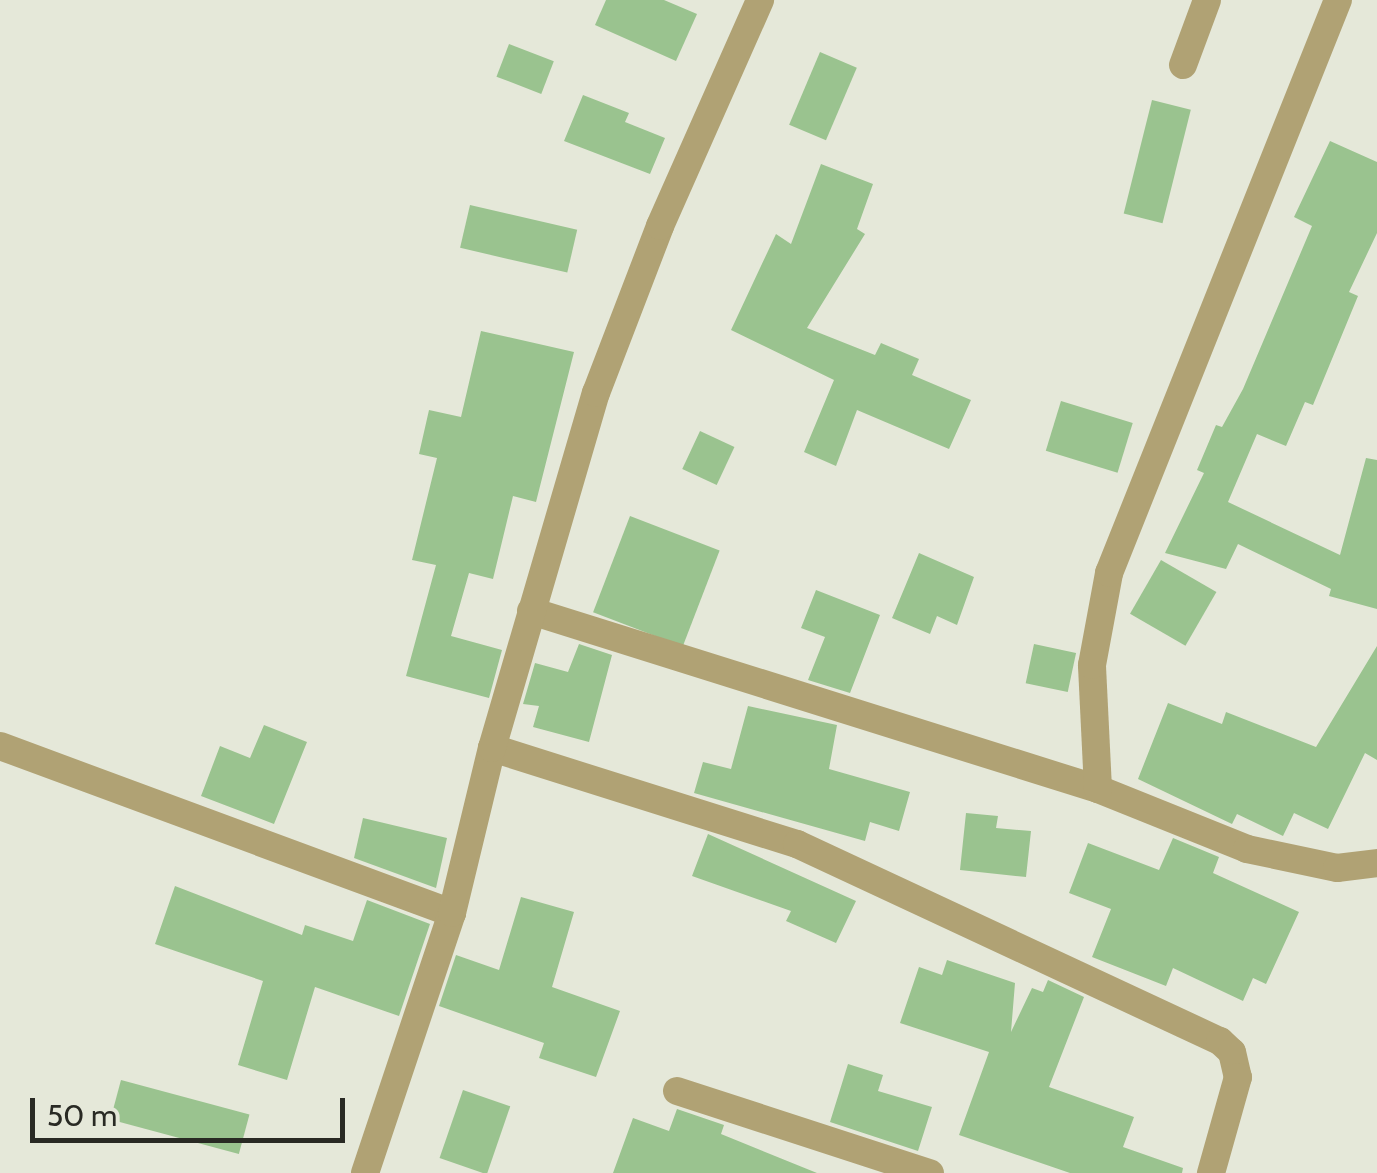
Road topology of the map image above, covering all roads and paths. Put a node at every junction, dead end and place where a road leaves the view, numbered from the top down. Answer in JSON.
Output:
{"nodes":[{"id":1,"x":760,"y":0,"type":"edge"},
{"id":2,"x":1207,"y":0,"type":"edge"},
{"id":3,"x":1338,"y":0,"type":"edge"},
{"id":4,"x":1183,"y":65,"type":"dead end"},
{"id":5,"x":531,"y":611,"type":"junction"},
{"id":6,"x":0,"y":746,"type":"edge"},
{"id":7,"x":492,"y":748,"type":"junction"},
{"id":8,"x":1098,"y":789,"type":"junction"},
{"id":9,"x":1377,"y":863,"type":"edge"},
{"id":10,"x":452,"y":914,"type":"junction"},
{"id":11,"x":676,"y":1091,"type":"dead end"},
{"id":12,"x":365,"y":1173,"type":"edge"},
{"id":13,"x":930,"y":1173,"type":"edge"},
{"id":14,"x":1211,"y":1173,"type":"edge"}],
"edges":[{"from":1,"to":5,"type":"street"},
{"from":2,"to":4,"type":"street"},
{"from":3,"to":8,"type":"street"},
{"from":5,"to":7,"type":"street"},
{"from":5,"to":8,"type":"street"},
{"from":6,"to":10,"type":"street"},
{"from":7,"to":10,"type":"street"},
{"from":7,"to":14,"type":"street"},
{"from":8,"to":9,"type":"street"},
{"from":10,"to":12,"type":"street"},
{"from":11,"to":13,"type":"street"}]}
